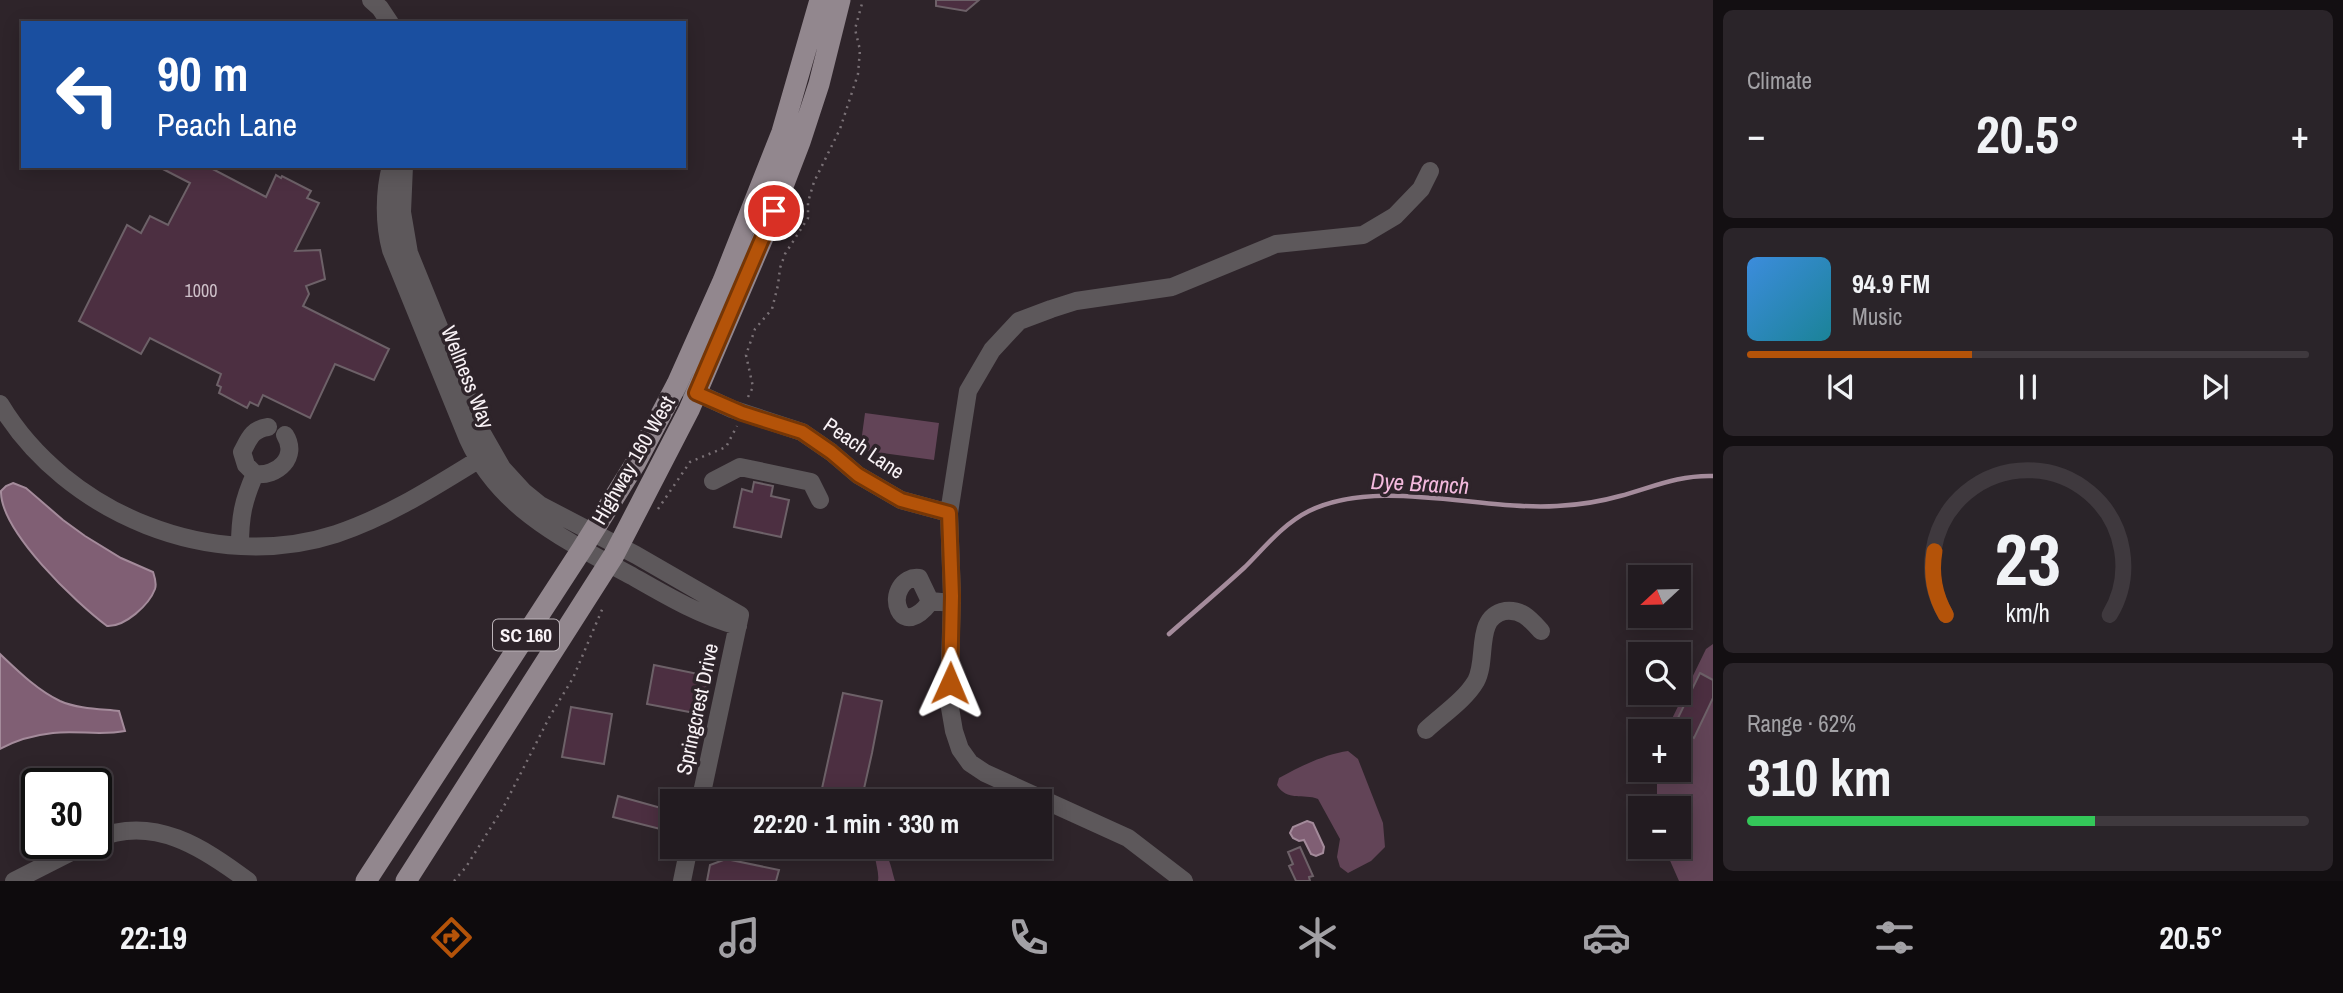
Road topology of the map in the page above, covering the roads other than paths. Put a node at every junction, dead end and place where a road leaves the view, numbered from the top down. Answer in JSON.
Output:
{"nodes":[{"id":1,"x":370,"y":0,"type":"edge"},
{"id":2,"x":820,"y":0,"type":"edge"},
{"id":3,"x":840,"y":0,"type":"edge"},
{"id":4,"x":389,"y":21,"type":"edge"},
{"id":5,"x":391,"y":168,"type":"edge"},
{"id":6,"x":404,"y":168,"type":"edge"},
{"id":7,"x":1430,"y":171,"type":"dead end"},
{"id":8,"x":386,"y":200,"type":"junction"},
{"id":9,"x":409,"y":253,"type":"junction"},
{"id":10,"x":412,"y":282,"type":"junction"},
{"id":11,"x":423,"y":327,"type":"junction"},
{"id":12,"x":686,"y":389,"type":"junction"},
{"id":13,"x":465,"y":392,"type":"junction"},
{"id":14,"x":0,"y":404,"type":"edge"},
{"id":15,"x":268,"y":427,"type":"dead end"},
{"id":16,"x":285,"y":435,"type":"dead end"},
{"id":17,"x":485,"y":456,"type":"junction"},
{"id":18,"x":255,"y":474,"type":"junction"},
{"id":19,"x":713,"y":481,"type":"dead end"},
{"id":20,"x":820,"y":500,"type":"dead end"},
{"id":21,"x":949,"y":513,"type":"junction"},
{"id":22,"x":240,"y":546,"type":"junction"},
{"id":23,"x":599,"y":547,"type":"junction"},
{"id":24,"x":930,"y":601,"type":"dead end"},
{"id":25,"x":951,"y":603,"type":"junction"},
{"id":26,"x":1541,"y":631,"type":"dead end"},
{"id":27,"x":1426,"y":730,"type":"dead end"},
{"id":28,"x":703,"y":789,"type":"edge"},
{"id":29,"x":112,"y":834,"type":"edge"},
{"id":30,"x":57,"y":859,"type":"edge"},
{"id":31,"x":687,"y":859,"type":"edge"},
{"id":32,"x":14,"y":881,"type":"edge"},
{"id":33,"x":248,"y":881,"type":"edge"},
{"id":34,"x":366,"y":881,"type":"edge"},
{"id":35,"x":406,"y":881,"type":"edge"},
{"id":36,"x":682,"y":881,"type":"edge"},
{"id":37,"x":1184,"y":881,"type":"edge"}],
"edges":[{"from":1,"to":4,"type":"street"},
{"from":2,"to":12,"type":"main road","name":"Highway 160 West","number":"SC 160"},
{"from":3,"to":12,"type":"main road","name":"Highway 160 West","number":"SC 160"},
{"from":5,"to":8,"type":"street","name":"Wellness Way"},
{"from":6,"to":9,"type":"street","name":"Wellness Way"},
{"from":7,"to":21,"type":"street"},
{"from":8,"to":9,"type":"street"},
{"from":8,"to":10,"type":"street","name":"Wellness Way"},
{"from":9,"to":10,"type":"street","name":"Wellness Way"},
{"from":10,"to":11,"type":"street","name":"Wellness Way"},
{"from":10,"to":13,"type":"street","name":"Wellness Way"},
{"from":11,"to":13,"type":"street"},
{"from":11,"to":17,"type":"street","name":"Wellness Way"},
{"from":12,"to":21,"type":"street","name":"Peach Lane"},
{"from":12,"to":23,"type":"main road","name":"Highway 160 West","number":"SC 160"},
{"from":12,"to":23,"type":"main road","name":"Highway 160 West","number":"SC 160"},
{"from":13,"to":17,"type":"street","name":"Wellness Way"},
{"from":14,"to":22,"type":"street"},
{"from":15,"to":18,"type":"street"},
{"from":16,"to":18,"type":"street"},
{"from":17,"to":22,"type":"street"},
{"from":17,"to":23,"type":"street","name":"Wellness Way"},
{"from":18,"to":22,"type":"street"},
{"from":19,"to":20,"type":"street"},
{"from":21,"to":25,"type":"street"},
{"from":23,"to":28,"type":"street","name":"Springcrest Drive"},
{"from":23,"to":34,"type":"main road","name":"Highway 160 West","number":"SC 160"},
{"from":23,"to":35,"type":"main road","name":"Highway 160 West","number":"SC 160"},
{"from":24,"to":25,"type":"street"},
{"from":25,"to":37,"type":"street"},
{"from":26,"to":27,"type":"street"},
{"from":29,"to":33,"type":"street"},
{"from":30,"to":32,"type":"street"},
{"from":31,"to":36,"type":"street"}]}
